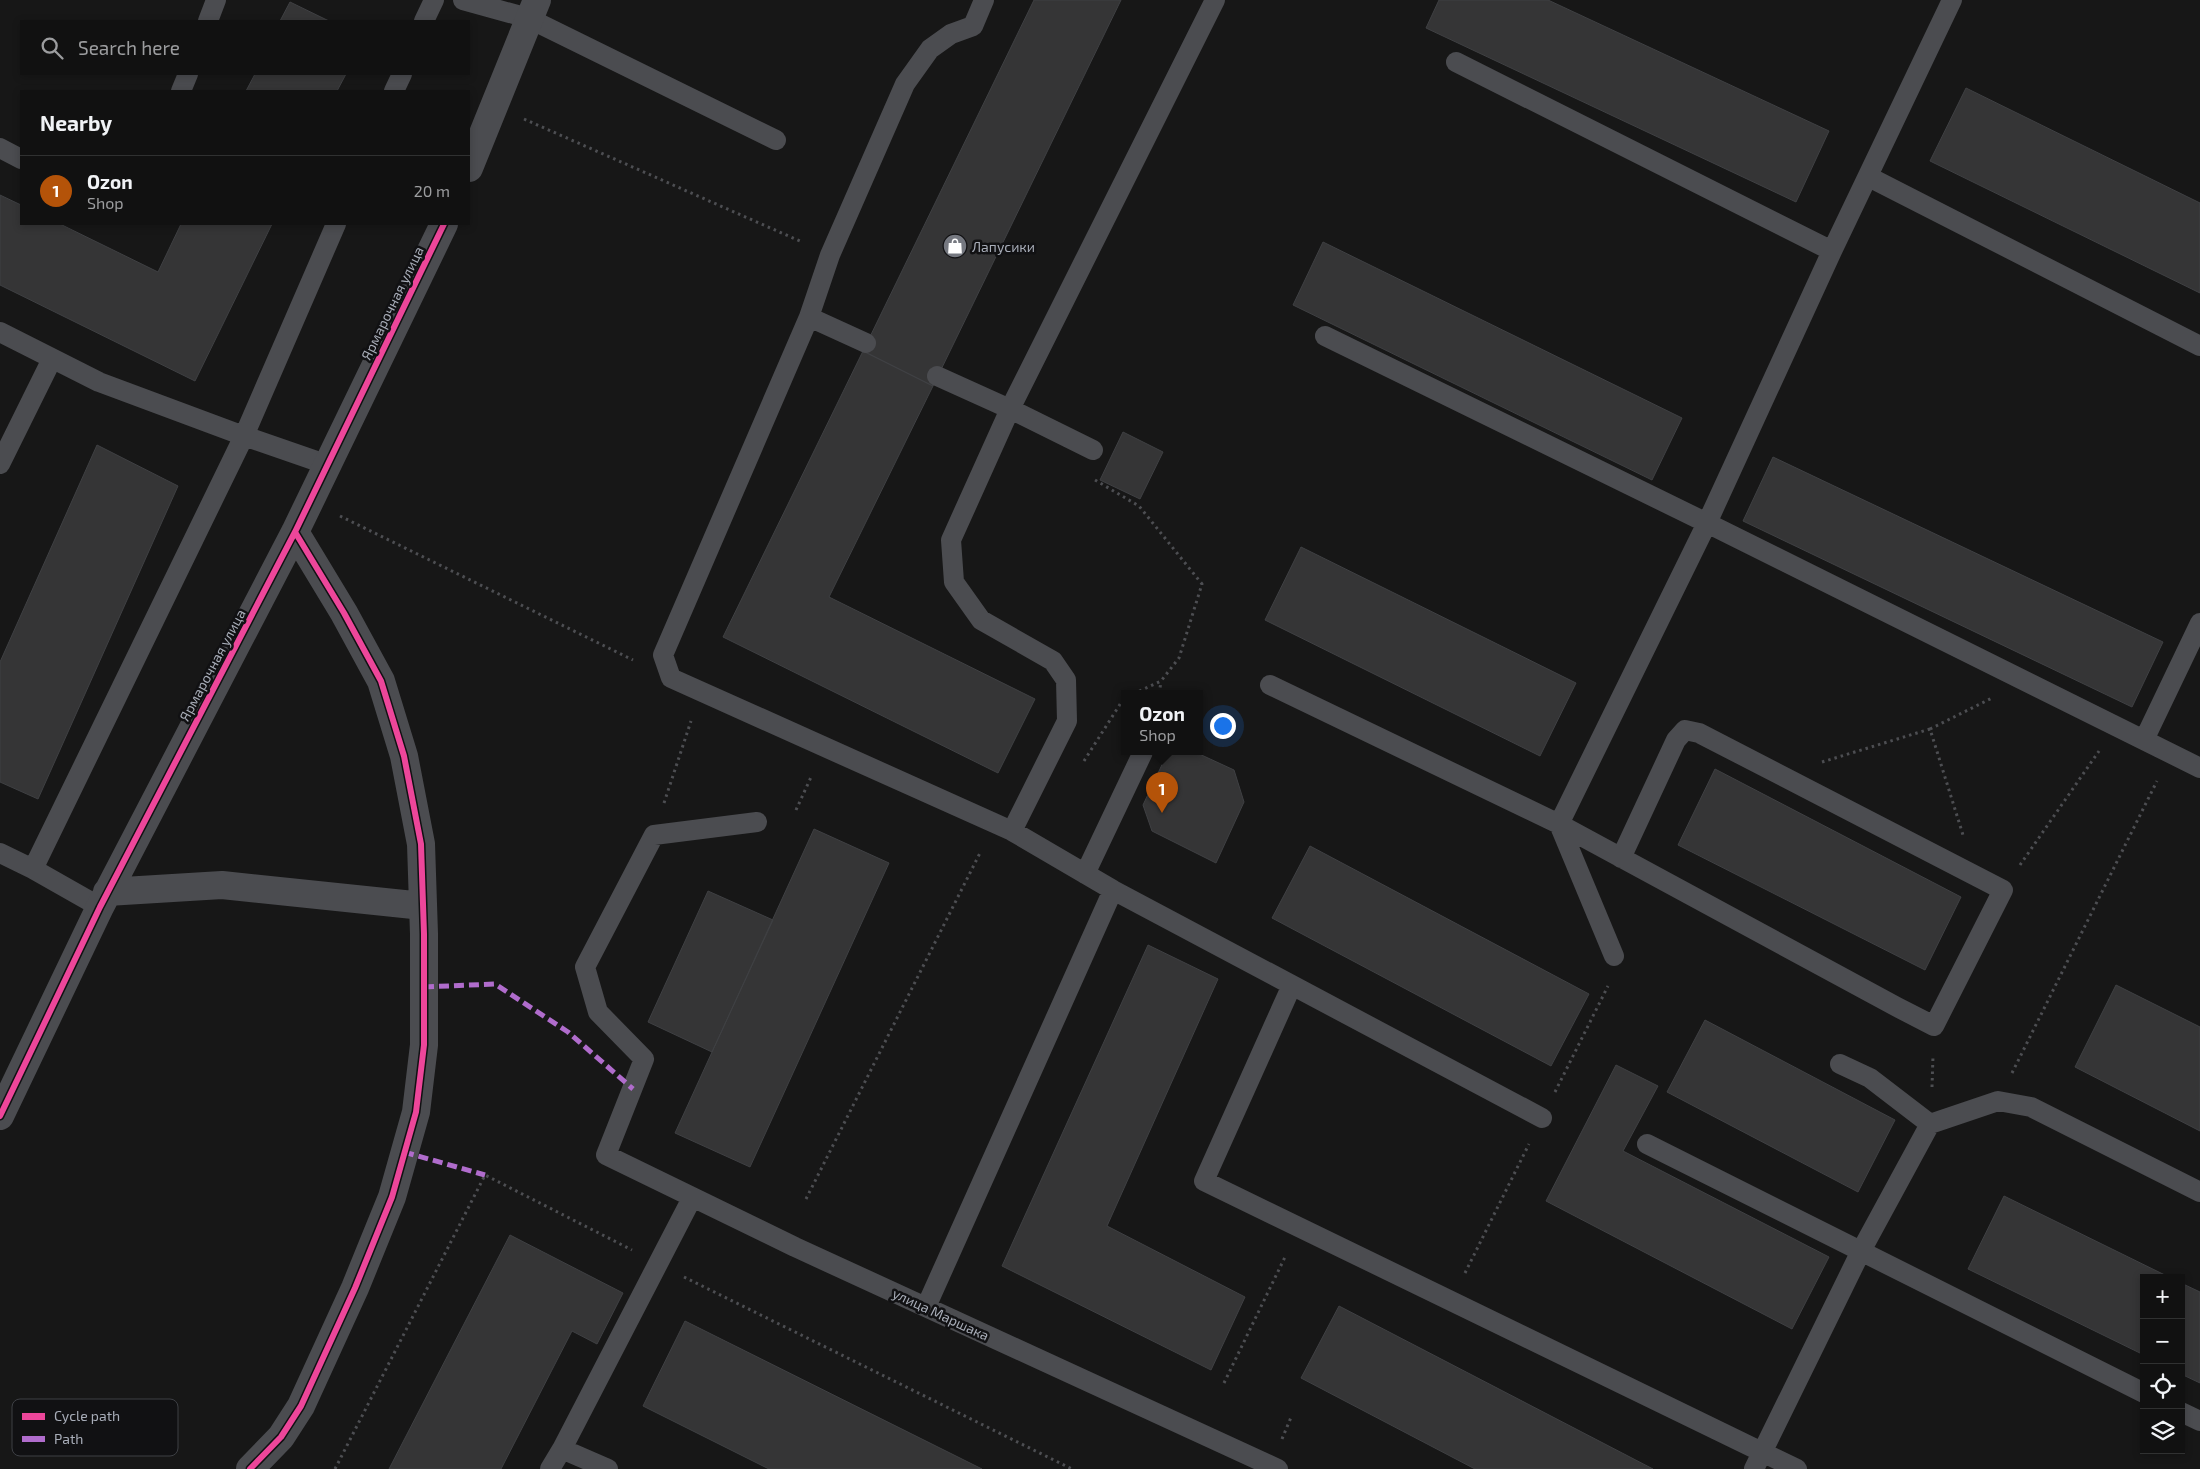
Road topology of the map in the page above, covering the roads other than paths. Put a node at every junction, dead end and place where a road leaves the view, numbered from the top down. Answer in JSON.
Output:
{"nodes":[{"id":1,"x":216,"y":0,"type":"edge"},
{"id":2,"x":434,"y":0,"type":"edge"},
{"id":3,"x":464,"y":0,"type":"edge"},
{"id":4,"x":984,"y":0,"type":"edge"},
{"id":5,"x":1215,"y":0,"type":"edge"},
{"id":6,"x":1952,"y":0,"type":"edge"},
{"id":7,"x":532,"y":9,"type":"edge"},
{"id":8,"x":208,"y":20,"type":"edge"},
{"id":9,"x":424,"y":20,"type":"edge"},
{"id":10,"x":1456,"y":62,"type":"dead end"},
{"id":11,"x":188,"y":75,"type":"edge"},
{"id":12,"x":402,"y":75,"type":"edge"},
{"id":13,"x":181,"y":90,"type":"edge"},
{"id":14,"x":394,"y":90,"type":"edge"},
{"id":15,"x":776,"y":140,"type":"dead end"},
{"id":16,"x":0,"y":148,"type":"edge"},
{"id":17,"x":20,"y":158,"type":"edge"},
{"id":18,"x":470,"y":166,"type":"edge"},
{"id":19,"x":1869,"y":177,"type":"junction"},
{"id":20,"x":336,"y":225,"type":"edge"},
{"id":21,"x":444,"y":225,"type":"edge"},
{"id":22,"x":1832,"y":251,"type":"junction"},
{"id":23,"x":809,"y":317,"type":"junction"},
{"id":24,"x":0,"y":332,"type":"edge"},
{"id":25,"x":1325,"y":336,"type":"dead end"},
{"id":26,"x":866,"y":343,"type":"dead end"},
{"id":27,"x":2200,"y":346,"type":"edge"},
{"id":28,"x":52,"y":359,"type":"junction"},
{"id":29,"x":937,"y":376,"type":"dead end"},
{"id":30,"x":1010,"y":409,"type":"junction"},
{"id":31,"x":244,"y":436,"type":"junction"},
{"id":32,"x":1093,"y":450,"type":"road end"},
{"id":33,"x":0,"y":464,"type":"edge"},
{"id":34,"x":328,"y":465,"type":"junction"},
{"id":35,"x":1707,"y":523,"type":"junction"},
{"id":36,"x":295,"y":532,"type":"junction"},
{"id":37,"x":2200,"y":623,"type":"edge"},
{"id":38,"x":1270,"y":685,"type":"dead end"},
{"id":39,"x":2144,"y":740,"type":"junction"},
{"id":40,"x":1142,"y":755,"type":"edge"},
{"id":41,"x":2200,"y":768,"type":"edge"},
{"id":42,"x":757,"y":822,"type":"dead end"},
{"id":43,"x":1558,"y":824,"type":"junction"},
{"id":44,"x":1004,"y":828,"type":"junction"},
{"id":45,"x":0,"y":853,"type":"edge"},
{"id":46,"x":1621,"y":858,"type":"junction"},
{"id":47,"x":33,"y":869,"type":"junction"},
{"id":48,"x":1085,"y":874,"type":"junction"},
{"id":49,"x":1113,"y":890,"type":"junction"},
{"id":50,"x":103,"y":899,"type":"junction"},
{"id":51,"x":423,"y":906,"type":"junction"},
{"id":52,"x":1614,"y":956,"type":"road end"},
{"id":53,"x":1292,"y":986,"type":"junction"},
{"id":54,"x":1840,"y":1064,"type":"dead end"},
{"id":55,"x":0,"y":1116,"type":"edge"},
{"id":56,"x":1542,"y":1118,"type":"road end"},
{"id":57,"x":1930,"y":1124,"type":"junction"},
{"id":58,"x":1647,"y":1144,"type":"dead end"},
{"id":59,"x":2200,"y":1192,"type":"edge"},
{"id":60,"x":692,"y":1198,"type":"junction"},
{"id":61,"x":1861,"y":1251,"type":"junction"},
{"id":62,"x":926,"y":1307,"type":"junction"},
{"id":63,"x":2140,"y":1391,"type":"edge"},
{"id":64,"x":2185,"y":1414,"type":"edge"},
{"id":65,"x":2200,"y":1421,"type":"edge"},
{"id":66,"x":562,"y":1448,"type":"junction"},
{"id":67,"x":1759,"y":1461,"type":"edge"},
{"id":68,"x":250,"y":1469,"type":"edge"},
{"id":69,"x":550,"y":1469,"type":"edge"},
{"id":70,"x":608,"y":1469,"type":"edge"},
{"id":71,"x":1278,"y":1469,"type":"edge"},
{"id":72,"x":1796,"y":1469,"type":"edge"}],
"edges":[{"from":1,"to":8,"type":"lane"},
{"from":2,"to":9,"type":"lane"},
{"from":3,"to":7,"type":"lane"},
{"from":4,"to":23,"type":"lane"},
{"from":5,"to":30,"type":"lane"},
{"from":6,"to":19,"type":"lane"},
{"from":7,"to":15,"type":"lane"},
{"from":7,"to":18,"type":"street"},
{"from":10,"to":22,"type":"lane"},
{"from":11,"to":13,"type":"lane"},
{"from":12,"to":14,"type":"lane"},
{"from":16,"to":17,"type":"lane"},
{"from":19,"to":22,"type":"lane"},
{"from":19,"to":27,"type":"lane"},
{"from":20,"to":31,"type":"lane"},
{"from":21,"to":34,"type":"street","name":"Ярмарочная улица"},
{"from":22,"to":35,"type":"lane"},
{"from":23,"to":26,"type":"lane"},
{"from":23,"to":44,"type":"lane"},
{"from":24,"to":28,"type":"lane"},
{"from":25,"to":35,"type":"lane"},
{"from":28,"to":31,"type":"lane"},
{"from":28,"to":33,"type":"lane"},
{"from":29,"to":30,"type":"lane"},
{"from":30,"to":32,"type":"lane"},
{"from":30,"to":44,"type":"lane"},
{"from":31,"to":34,"type":"lane"},
{"from":31,"to":47,"type":"lane"},
{"from":34,"to":36,"type":"street","name":"Ярмарочная улица"},
{"from":35,"to":39,"type":"lane"},
{"from":35,"to":43,"type":"lane"},
{"from":36,"to":50,"type":"street","name":"Ярмарочная улица"},
{"from":36,"to":51,"type":"street"},
{"from":37,"to":39,"type":"lane"},
{"from":38,"to":43,"type":"lane"},
{"from":39,"to":41,"type":"lane"},
{"from":40,"to":48,"type":"lane"},
{"from":42,"to":60,"type":"lane","name":"улица Маршака"},
{"from":43,"to":46,"type":"lane"},
{"from":43,"to":52,"type":"lane"},
{"from":44,"to":48,"type":"lane"},
{"from":45,"to":47,"type":"lane"},
{"from":46,"to":46,"type":"lane"},
{"from":47,"to":50,"type":"lane"},
{"from":48,"to":49,"type":"lane"},
{"from":49,"to":53,"type":"lane"},
{"from":49,"to":62,"type":"lane"},
{"from":50,"to":51,"type":"street"},
{"from":50,"to":55,"type":"street","name":"Ярмарочная улица"},
{"from":51,"to":68,"type":"street"},
{"from":53,"to":56,"type":"lane"},
{"from":53,"to":67,"type":"lane"},
{"from":54,"to":57,"type":"lane"},
{"from":57,"to":59,"type":"lane"},
{"from":57,"to":61,"type":"lane"},
{"from":58,"to":61,"type":"lane"},
{"from":60,"to":62,"type":"lane","name":"улица Маршака"},
{"from":60,"to":66,"type":"lane"},
{"from":61,"to":63,"type":"lane"},
{"from":61,"to":67,"type":"lane"},
{"from":62,"to":71,"type":"lane","name":"улица Маршака"},
{"from":64,"to":65,"type":"lane"},
{"from":66,"to":69,"type":"lane"},
{"from":66,"to":70,"type":"lane"},
{"from":67,"to":72,"type":"lane"}]}
